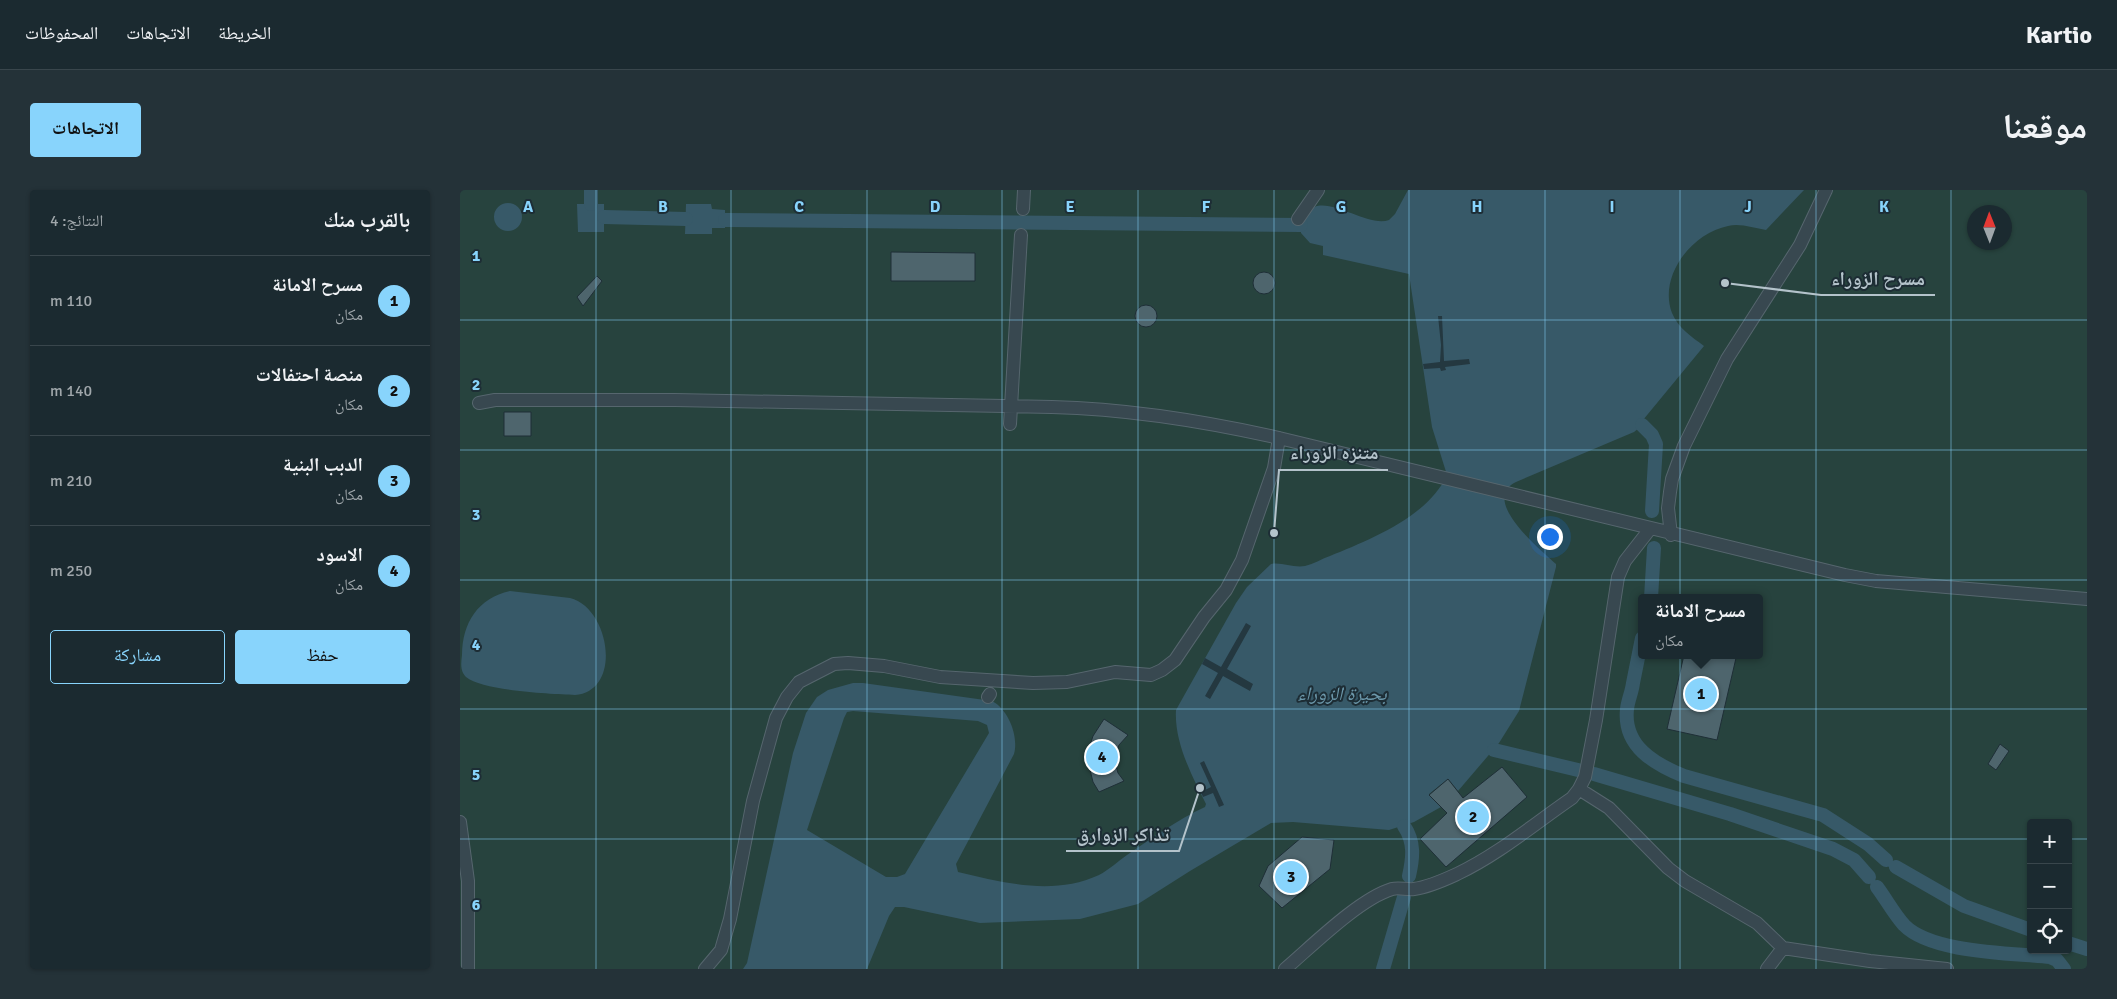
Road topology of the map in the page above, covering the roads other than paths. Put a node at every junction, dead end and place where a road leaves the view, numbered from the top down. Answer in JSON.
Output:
{"nodes":[{"id":1,"x":1024,"y":190,"type":"edge"},
{"id":2,"x":1318,"y":190,"type":"edge"},
{"id":3,"x":1826,"y":190,"type":"edge"},
{"id":4,"x":1023,"y":209,"type":"dead end"},
{"id":5,"x":1298,"y":219,"type":"dead end"},
{"id":6,"x":1021,"y":235,"type":"dead end"},
{"id":7,"x":479,"y":403,"type":"dead end"},
{"id":8,"x":1010,"y":407,"type":"junction"},
{"id":9,"x":1010,"y":424,"type":"dead end"},
{"id":10,"x":1279,"y":438,"type":"junction"},
{"id":11,"x":1650,"y":529,"type":"junction"},
{"id":12,"x":1670,"y":534,"type":"junction"},
{"id":13,"x":2087,"y":599,"type":"edge"},
{"id":14,"x":1579,"y":789,"type":"junction"},
{"id":15,"x":460,"y":822,"type":"edge"},
{"id":16,"x":1783,"y":948,"type":"junction"},
{"id":17,"x":468,"y":969,"type":"edge"},
{"id":18,"x":705,"y":969,"type":"edge"},
{"id":19,"x":1285,"y":969,"type":"edge"},
{"id":20,"x":1767,"y":969,"type":"edge"},
{"id":21,"x":1947,"y":969,"type":"edge"}],
"edges":[{"from":1,"to":4,"type":"street"},
{"from":2,"to":5,"type":"street"},
{"from":3,"to":12,"type":"street"},
{"from":6,"to":8,"type":"street"},
{"from":7,"to":8,"type":"street"},
{"from":8,"to":9,"type":"street"},
{"from":8,"to":10,"type":"street"},
{"from":10,"to":11,"type":"street"},
{"from":10,"to":18,"type":"street"},
{"from":11,"to":12,"type":"street"},
{"from":11,"to":14,"type":"street"},
{"from":12,"to":13,"type":"street"},
{"from":14,"to":16,"type":"street"},
{"from":14,"to":19,"type":"street"},
{"from":15,"to":17,"type":"street"},
{"from":16,"to":20,"type":"street"},
{"from":16,"to":21,"type":"street"}]}
